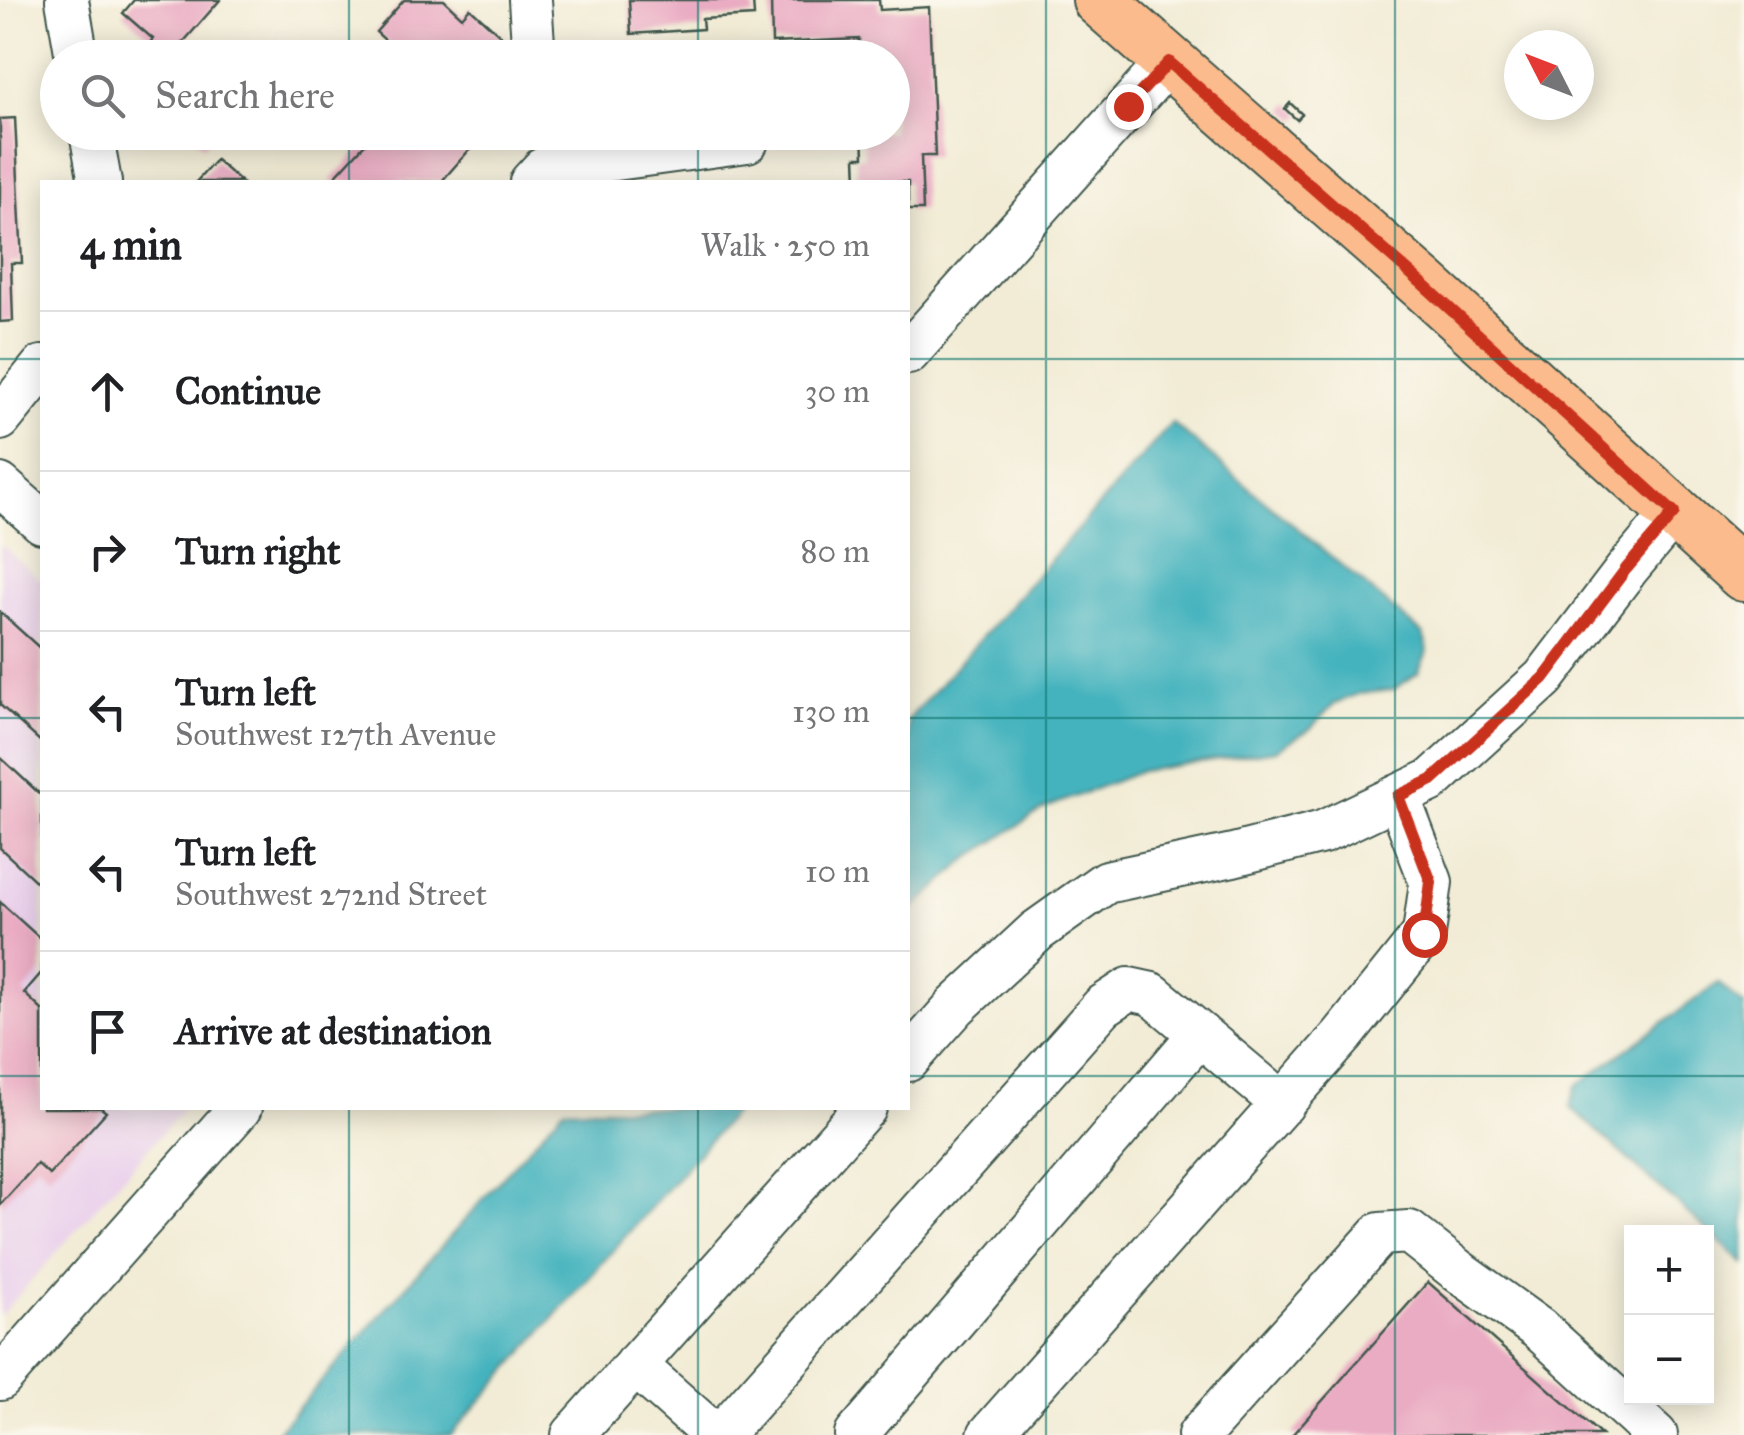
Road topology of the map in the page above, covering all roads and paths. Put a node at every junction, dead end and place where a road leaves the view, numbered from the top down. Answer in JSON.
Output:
{"nodes":[{"id":1,"x":66,"y":0,"type":"edge"},
{"id":2,"x":530,"y":0,"type":"edge"},
{"id":3,"x":1099,"y":0,"type":"edge"},
{"id":4,"x":74,"y":40,"type":"edge"},
{"id":5,"x":533,"y":40,"type":"edge"},
{"id":6,"x":1169,"y":62,"type":"junction"},
{"id":7,"x":94,"y":150,"type":"edge"},
{"id":8,"x":653,"y":150,"type":"edge"},
{"id":9,"x":538,"y":161,"type":"edge"},
{"id":10,"x":100,"y":180,"type":"edge"},
{"id":11,"x":910,"y":351,"type":"edge"},
{"id":12,"x":40,"y":368,"type":"edge"},
{"id":13,"x":0,"y":418,"type":"edge"},
{"id":14,"x":0,"y":485,"type":"edge"},
{"id":15,"x":1674,"y":513,"type":"junction"},
{"id":16,"x":40,"y":520,"type":"edge"},
{"id":17,"x":1744,"y":575,"type":"edge"},
{"id":18,"x":1398,"y":796,"type":"junction"},
{"id":19,"x":1200,"y":1034,"type":"junction"},
{"id":20,"x":910,"y":1058,"type":"edge"},
{"id":21,"x":1282,"y":1104,"type":"junction"},
{"id":22,"x":238,"y":1110,"type":"edge"},
{"id":23,"x":863,"y":1110,"type":"edge"},
{"id":24,"x":635,"y":1366,"type":"junction"},
{"id":25,"x":0,"y":1379,"type":"edge"},
{"id":26,"x":573,"y":1435,"type":"edge"},
{"id":27,"x":718,"y":1435,"type":"edge"},
{"id":28,"x":856,"y":1435,"type":"edge"},
{"id":29,"x":988,"y":1435,"type":"edge"},
{"id":30,"x":1199,"y":1435,"type":"edge"},
{"id":31,"x":1656,"y":1435,"type":"edge"}],
"edges":[{"from":1,"to":4,"type":"street"},
{"from":2,"to":5,"type":"street"},
{"from":3,"to":6,"type":"main road"},
{"from":6,"to":11,"type":"street"},
{"from":6,"to":15,"type":"main road"},
{"from":7,"to":10,"type":"street"},
{"from":8,"to":9,"type":"street"},
{"from":12,"to":13,"type":"street"},
{"from":14,"to":16,"type":"street"},
{"from":15,"to":17,"type":"main road"},
{"from":15,"to":18,"type":"street"},
{"from":18,"to":20,"type":"street"},
{"from":18,"to":21,"type":"street"},
{"from":19,"to":21,"type":"street"},
{"from":19,"to":27,"type":"street"},
{"from":19,"to":28,"type":"street"},
{"from":21,"to":29,"type":"street"},
{"from":22,"to":25,"type":"street"},
{"from":23,"to":24,"type":"street"},
{"from":24,"to":26,"type":"street"},
{"from":24,"to":27,"type":"street"},
{"from":30,"to":31,"type":"street"}]}
